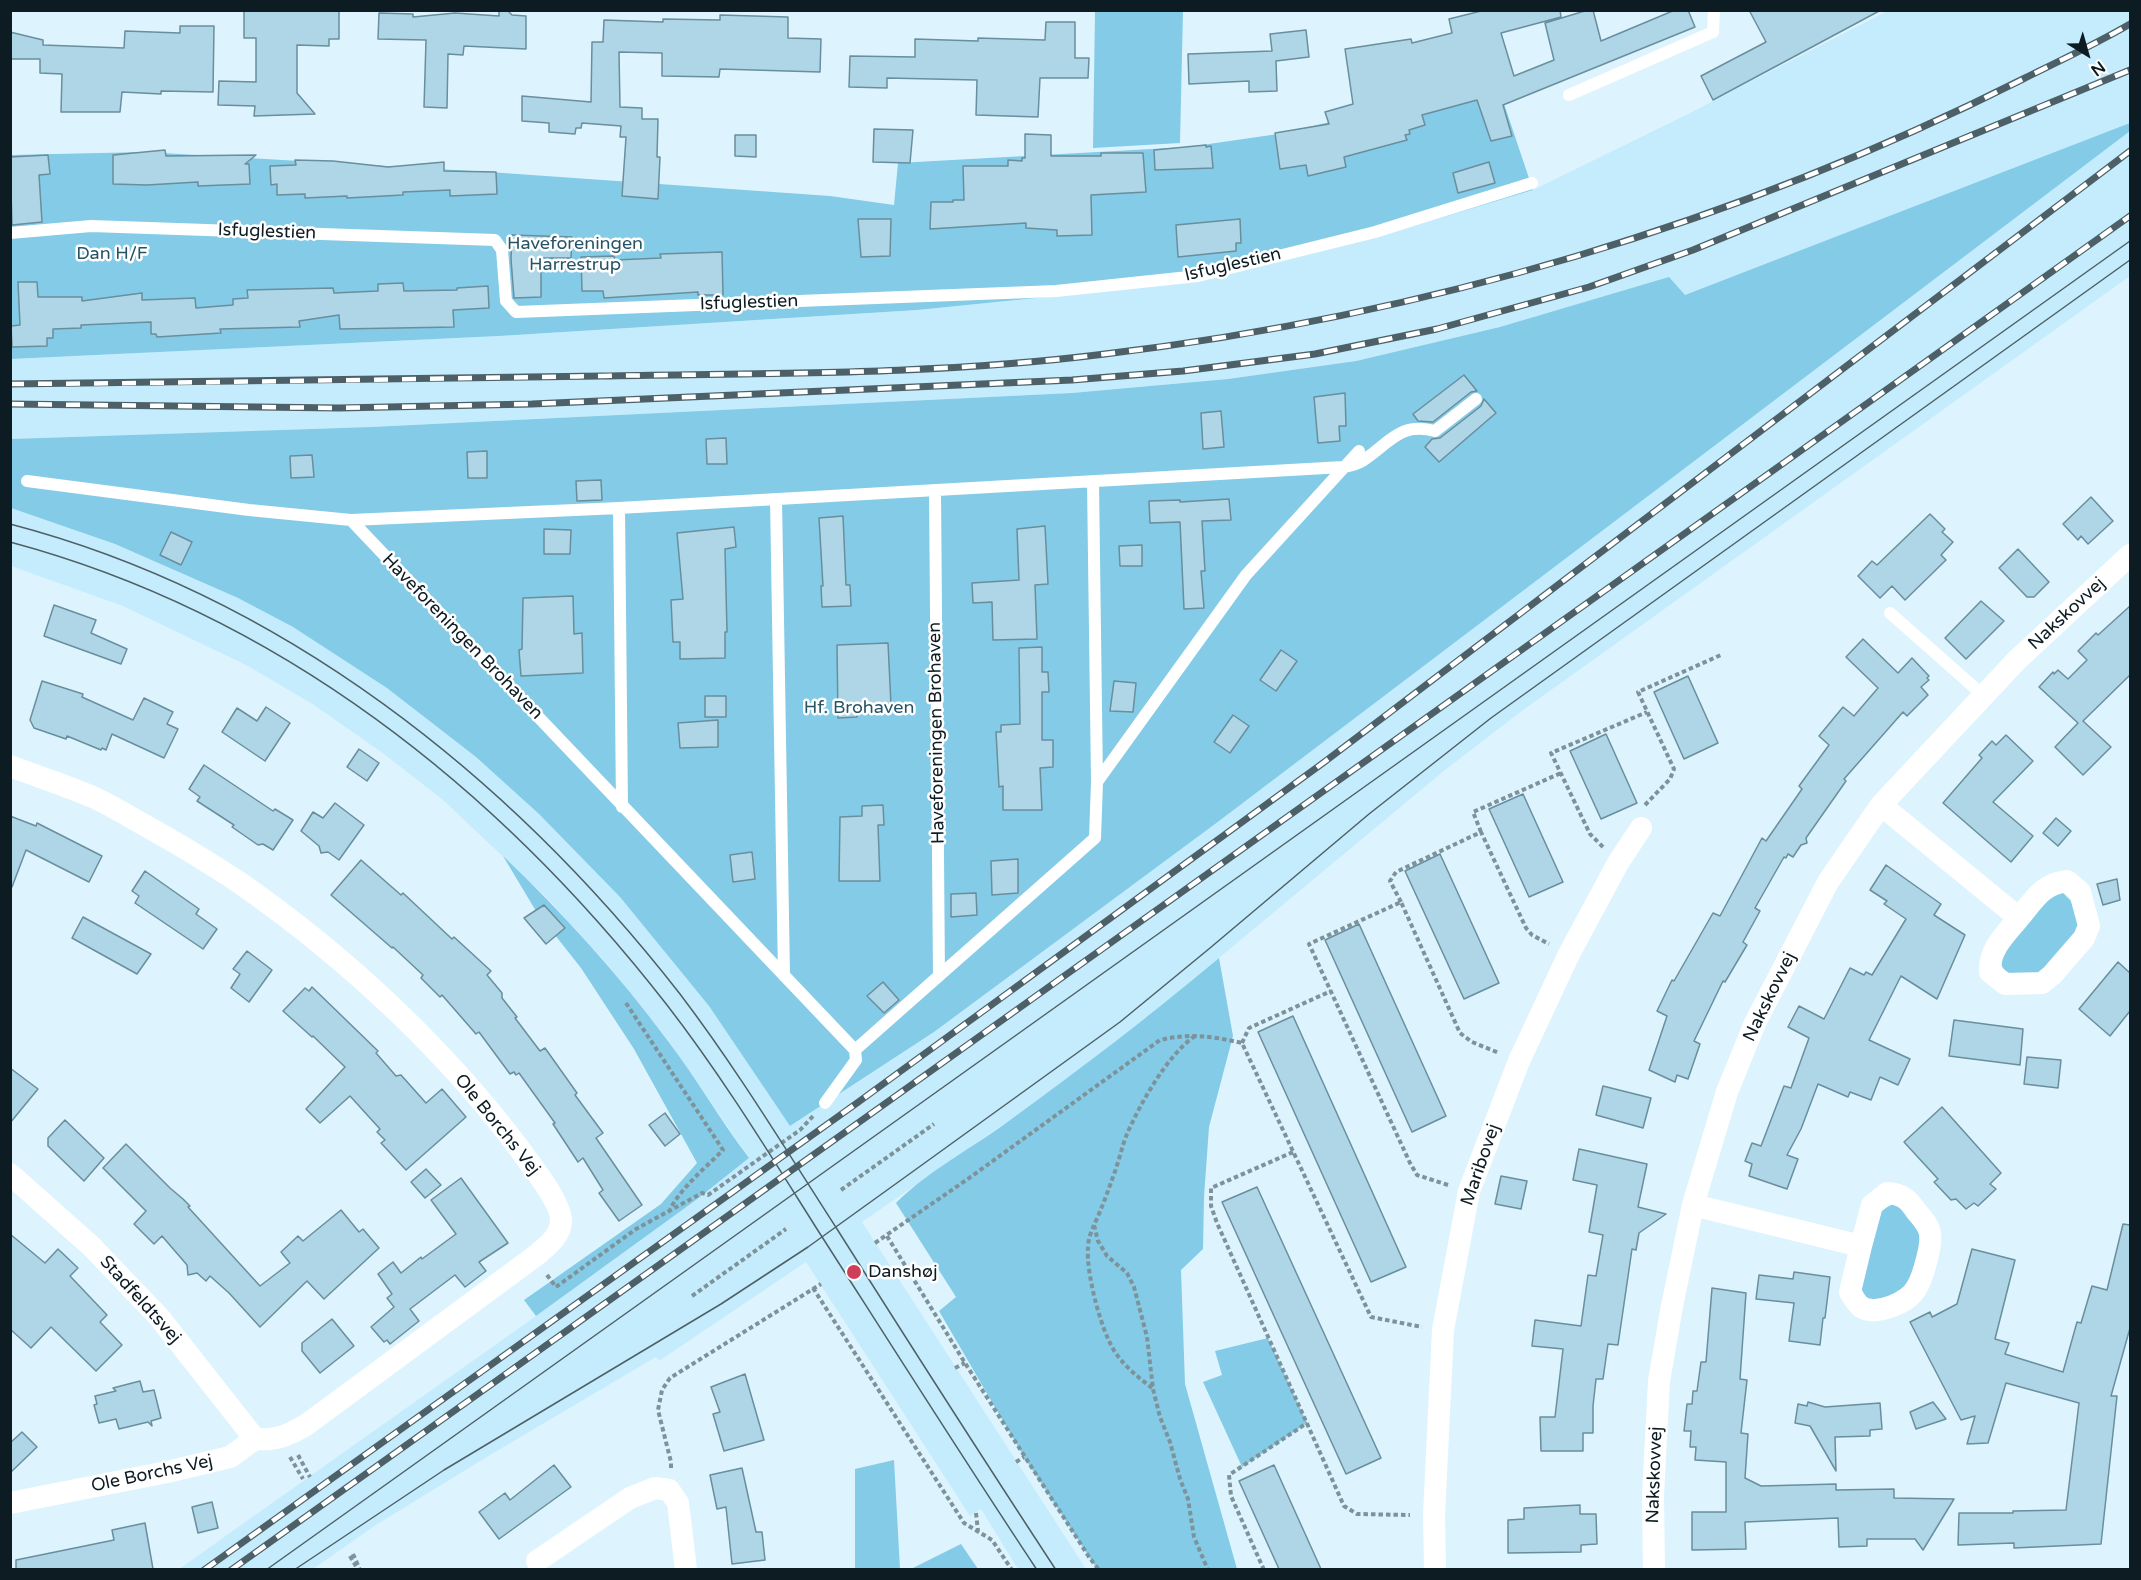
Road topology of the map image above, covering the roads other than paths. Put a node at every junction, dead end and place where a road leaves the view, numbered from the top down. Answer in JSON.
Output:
{"nodes":[{"id":1,"x":1714,"y":10,"type":"edge"},
{"id":2,"x":1569,"y":95,"type":"dead end"},
{"id":3,"x":1532,"y":183,"type":"dead end"},
{"id":4,"x":10,"y":233,"type":"edge"},
{"id":5,"x":1476,"y":399,"type":"dead end"},
{"id":6,"x":1359,"y":451,"type":"dead end"},
{"id":7,"x":1343,"y":467,"type":"junction"},
{"id":8,"x":27,"y":481,"type":"dead end"},
{"id":9,"x":1093,"y":482,"type":"junction"},
{"id":10,"x":935,"y":490,"type":"junction"},
{"id":11,"x":776,"y":499,"type":"junction"},
{"id":12,"x":619,"y":508,"type":"junction"},
{"id":13,"x":351,"y":520,"type":"junction"},
{"id":14,"x":2130,"y":555,"type":"edge"},
{"id":15,"x":1890,"y":613,"type":"dead end"},
{"id":16,"x":1984,"y":696,"type":"junction"},
{"id":17,"x":10,"y":766,"type":"edge"},
{"id":18,"x":1097,"y":782,"type":"junction"},
{"id":19,"x":1881,"y":805,"type":"junction"},
{"id":20,"x":622,"y":807,"type":"junction"},
{"id":21,"x":1641,"y":828,"type":"road end"},
{"id":22,"x":2019,"y":918,"type":"junction"},
{"id":23,"x":784,"y":976,"type":"junction"},
{"id":24,"x":939,"y":976,"type":"junction"},
{"id":25,"x":855,"y":1050,"type":"junction"},
{"id":26,"x":825,"y":1103,"type":"road end"},
{"id":27,"x":10,"y":1174,"type":"edge"},
{"id":28,"x":1693,"y":1205,"type":"junction"},
{"id":29,"x":1861,"y":1246,"type":"junction"},
{"id":30,"x":255,"y":1439,"type":"junction"},
{"id":31,"x":10,"y":1503,"type":"edge"},
{"id":32,"x":537,"y":1561,"type":"dead end"},
{"id":33,"x":686,"y":1569,"type":"edge"},
{"id":34,"x":1435,"y":1569,"type":"edge"},
{"id":35,"x":1654,"y":1569,"type":"edge"}],
"edges":[{"from":1,"to":2,"type":"lane"},
{"from":3,"to":4,"type":"lane","name":"Isfuglestien"},
{"from":5,"to":7,"type":"lane"},
{"from":6,"to":7,"type":"lane"},
{"from":7,"to":9,"type":"lane"},
{"from":7,"to":18,"type":"lane"},
{"from":8,"to":13,"type":"lane"},
{"from":9,"to":10,"type":"lane"},
{"from":9,"to":18,"type":"lane"},
{"from":10,"to":11,"type":"lane"},
{"from":10,"to":24,"type":"lane","name":"Haveforeningen Brohaven"},
{"from":11,"to":12,"type":"lane"},
{"from":11,"to":23,"type":"lane"},
{"from":12,"to":13,"type":"lane"},
{"from":12,"to":20,"type":"lane"},
{"from":13,"to":20,"type":"lane","name":"Haveforeningen Brohaven"},
{"from":14,"to":16,"type":"street","name":"Nakskovvej"},
{"from":15,"to":16,"type":"lane"},
{"from":16,"to":19,"type":"street","name":"Nakskovvej"},
{"from":17,"to":30,"type":"street","name":"Ole Borchs Vej"},
{"from":18,"to":24,"type":"lane"},
{"from":19,"to":22,"type":"street"},
{"from":19,"to":28,"type":"street","name":"Nakskovvej"},
{"from":20,"to":23,"type":"lane","name":"Haveforeningen Brohaven"},
{"from":21,"to":34,"type":"street","name":"Maribovej"},
{"from":22,"to":22,"type":"street"},
{"from":23,"to":25,"type":"lane","name":"Haveforeningen Brohaven"},
{"from":24,"to":25,"type":"lane"},
{"from":25,"to":26,"type":"lane"},
{"from":27,"to":30,"type":"street","name":"Stadfeldtsvej"},
{"from":28,"to":29,"type":"street"},
{"from":28,"to":35,"type":"street","name":"Nakskovvej"},
{"from":29,"to":29,"type":"street"},
{"from":30,"to":31,"type":"street","name":"Ole Borchs Vej"},
{"from":32,"to":33,"type":"street"}]}
